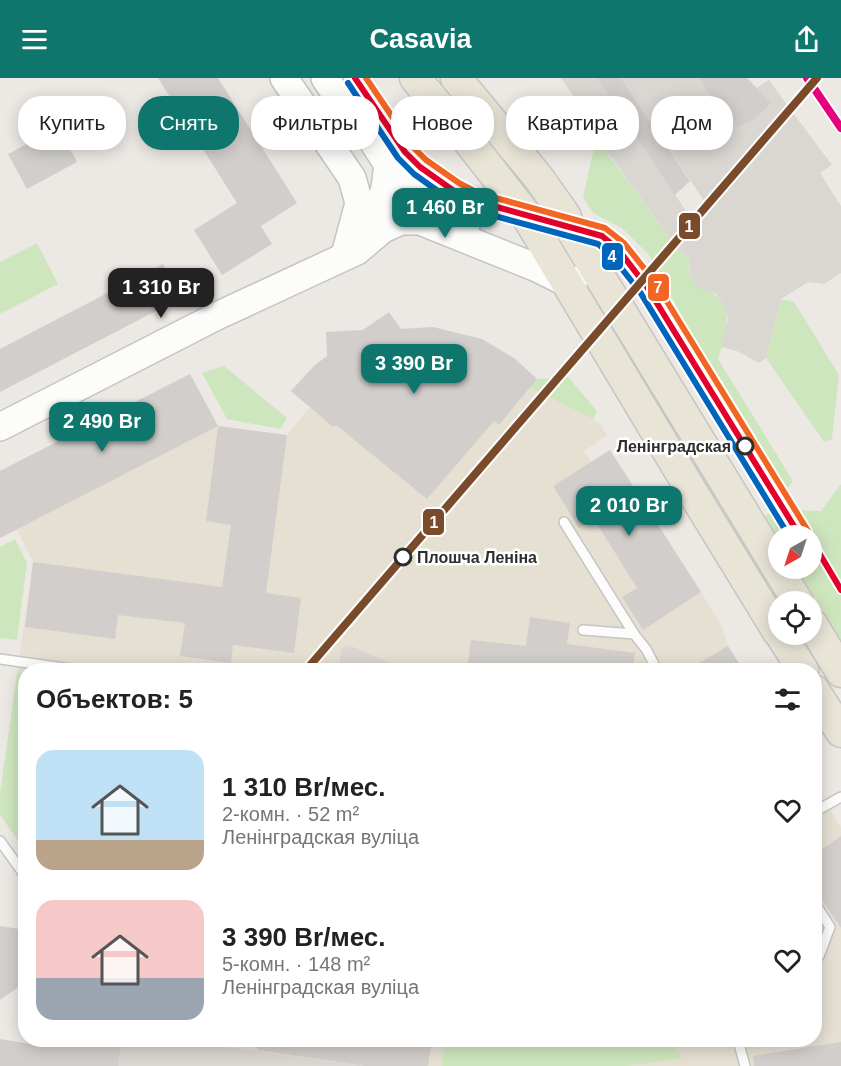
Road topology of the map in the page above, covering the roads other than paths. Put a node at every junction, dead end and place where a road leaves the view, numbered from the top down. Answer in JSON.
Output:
{"nodes":[{"id":1,"x":284,"y":78,"type":"edge"},
{"id":2,"x":325,"y":78,"type":"edge"},
{"id":3,"x":415,"y":78,"type":"edge"},
{"id":4,"x":456,"y":78,"type":"edge"},
{"id":5,"x":388,"y":165,"type":"junction"},
{"id":6,"x":345,"y":255,"type":"junction"},
{"id":7,"x":537,"y":268,"type":"junction"},
{"id":8,"x":595,"y":270,"type":"junction"},
{"id":9,"x":567,"y":283,"type":"junction"},
{"id":10,"x":0,"y":427,"type":"edge"},
{"id":11,"x":564,"y":522,"type":"dead end"},
{"id":12,"x":791,"y":591,"type":"edge"},
{"id":13,"x":768,"y":615,"type":"edge"},
{"id":14,"x":582,"y":630,"type":"dead end"},
{"id":15,"x":634,"y":634,"type":"junction"},
{"id":16,"x":822,"y":641,"type":"edge"},
{"id":17,"x":787,"y":645,"type":"edge"},
{"id":18,"x":0,"y":659,"type":"edge"},
{"id":19,"x":28,"y":663,"type":"edge"},
{"id":20,"x":653,"y":663,"type":"edge"},
{"id":21,"x":798,"y":663,"type":"edge"},
{"id":22,"x":841,"y":672,"type":"edge"},
{"id":23,"x":822,"y":702,"type":"edge"},
{"id":24,"x":841,"y":732,"type":"edge"},
{"id":25,"x":841,"y":797,"type":"edge"},
{"id":26,"x":822,"y":808,"type":"edge"},
{"id":27,"x":0,"y":841,"type":"edge"},
{"id":28,"x":18,"y":866,"type":"edge"},
{"id":29,"x":822,"y":914,"type":"edge"},
{"id":30,"x":822,"y":948,"type":"edge"},
{"id":31,"x":740,"y":1047,"type":"edge"},
{"id":32,"x":745,"y":1066,"type":"edge"}],
"edges":[{"from":1,"to":6,"type":"street"},
{"from":2,"to":5,"type":"street"},
{"from":3,"to":9,"type":"main road"},
{"from":4,"to":8,"type":"main road"},
{"from":5,"to":6,"type":"street"},
{"from":5,"to":7,"type":"street"},
{"from":6,"to":7,"type":"street"},
{"from":6,"to":10,"type":"street"},
{"from":7,"to":9,"type":"street"},
{"from":8,"to":9,"type":"street"},
{"from":8,"to":12,"type":"main road"},
{"from":9,"to":13,"type":"main road"},
{"from":11,"to":15,"type":"lane"},
{"from":14,"to":15,"type":"lane"},
{"from":15,"to":20,"type":"lane"},
{"from":16,"to":22,"type":"main road"},
{"from":17,"to":21,"type":"main road"},
{"from":18,"to":19,"type":"lane"},
{"from":23,"to":24,"type":"main road"},
{"from":25,"to":26,"type":"lane"},
{"from":27,"to":28,"type":"lane"},
{"from":29,"to":30,"type":"lane"},
{"from":31,"to":32,"type":"lane"}]}
